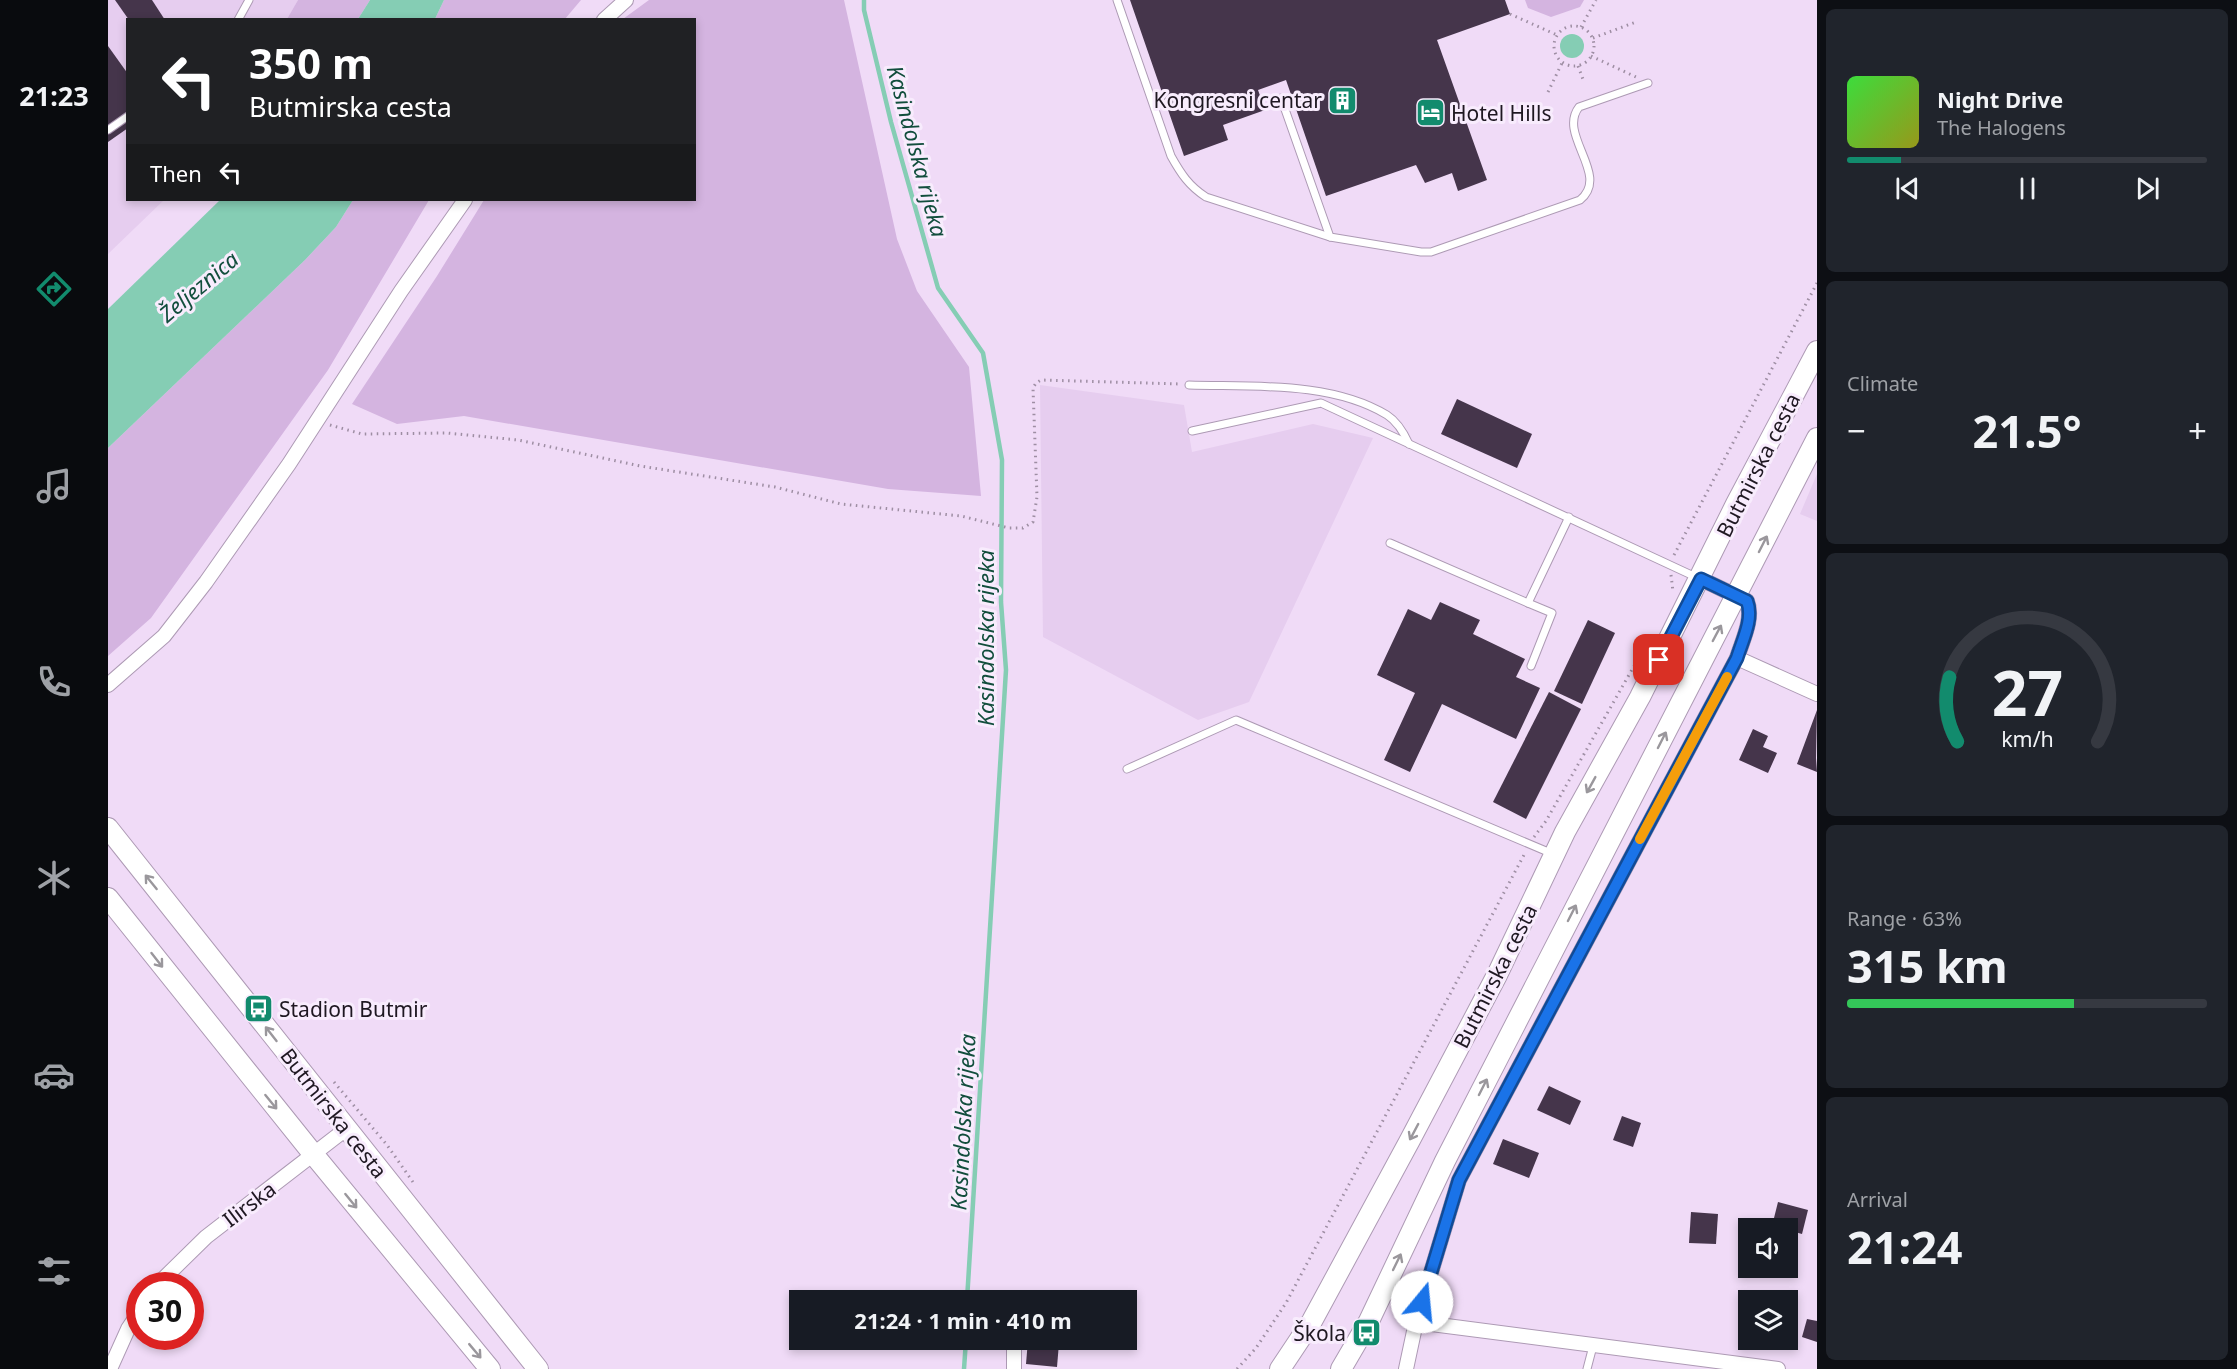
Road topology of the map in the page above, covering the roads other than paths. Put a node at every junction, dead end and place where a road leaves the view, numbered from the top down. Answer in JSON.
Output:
{"nodes":[{"id":1,"x":249,"y":0,"type":"edge"},
{"id":2,"x":626,"y":0,"type":"edge"},
{"id":3,"x":1116,"y":0,"type":"edge"},
{"id":4,"x":239,"y":18,"type":"edge"},
{"id":5,"x":606,"y":18,"type":"edge"},
{"id":6,"x":1648,"y":83,"type":"road end"},
{"id":7,"x":1281,"y":98,"type":"dead end"},
{"id":8,"x":126,"y":117,"type":"edge"},
{"id":9,"x":108,"y":130,"type":"edge"},
{"id":10,"x":464,"y":201,"type":"edge"},
{"id":11,"x":1330,"y":237,"type":"junction"},
{"id":12,"x":1817,"y":351,"type":"edge"},
{"id":13,"x":1189,"y":385,"type":"road end"},
{"id":14,"x":1192,"y":431,"type":"dead end"},
{"id":15,"x":1817,"y":438,"type":"edge"},
{"id":16,"x":1409,"y":444,"type":"junction"},
{"id":17,"x":1569,"y":517,"type":"junction"},
{"id":18,"x":1390,"y":543,"type":"dead end"},
{"id":19,"x":1701,"y":579,"type":"junction"},
{"id":20,"x":1736,"y":596,"type":"junction"},
{"id":21,"x":1528,"y":603,"type":"junction"},
{"id":22,"x":1737,"y":658,"type":"junction"},
{"id":23,"x":1531,"y":666,"type":"dead end"},
{"id":24,"x":108,"y":686,"type":"edge"},
{"id":25,"x":1817,"y":694,"type":"edge"},
{"id":26,"x":1127,"y":769,"type":"dead end"},
{"id":27,"x":108,"y":828,"type":"edge"},
{"id":28,"x":1555,"y":855,"type":"junction"},
{"id":29,"x":108,"y":898,"type":"edge"},
{"id":30,"x":346,"y":1129,"type":"junction"},
{"id":31,"x":314,"y":1155,"type":"junction"},
{"id":32,"x":170,"y":1272,"type":"edge"},
{"id":33,"x":1416,"y":1322,"type":"junction"},
{"id":34,"x":126,"y":1333,"type":"edge"},
{"id":35,"x":1593,"y":1346,"type":"junction"},
{"id":36,"x":1014,"y":1350,"type":"edge"},
{"id":37,"x":110,"y":1369,"type":"edge"},
{"id":38,"x":490,"y":1369,"type":"edge"},
{"id":39,"x":538,"y":1369,"type":"edge"},
{"id":40,"x":1014,"y":1369,"type":"edge"},
{"id":41,"x":1280,"y":1369,"type":"edge"},
{"id":42,"x":1341,"y":1369,"type":"edge"},
{"id":43,"x":1406,"y":1369,"type":"edge"},
{"id":44,"x":1587,"y":1369,"type":"edge"},
{"id":45,"x":1778,"y":1369,"type":"edge"}],
"edges":[{"from":1,"to":4,"type":"lane"},
{"from":2,"to":5,"type":"street"},
{"from":3,"to":11,"type":"lane"},
{"from":6,"to":11,"type":"lane"},
{"from":7,"to":11,"type":"lane"},
{"from":8,"to":9,"type":"lane"},
{"from":10,"to":24,"type":"street"},
{"from":12,"to":19,"type":"main road","name":"Butmirska cesta"},
{"from":13,"to":16,"type":"lane"},
{"from":14,"to":16,"type":"lane"},
{"from":20,"to":15,"type":"main road","name":"Butmirska cesta","one_way":true},
{"from":16,"to":17,"type":"lane"},
{"from":17,"to":19,"type":"lane"},
{"from":17,"to":21,"type":"lane"},
{"from":18,"to":21,"type":"lane"},
{"from":19,"to":20,"type":"street"},
{"from":19,"to":28,"type":"main road","name":"Butmirska cesta","one_way":true},
{"from":20,"to":22,"type":"street"},
{"from":42,"to":20,"type":"main road","name":"Butmirska cesta","one_way":true},
{"from":21,"to":23,"type":"lane"},
{"from":22,"to":25,"type":"street"},
{"from":22,"to":33,"type":"street"},
{"from":26,"to":28,"type":"lane"},
{"from":30,"to":27,"type":"main road","name":"Butmirska cesta","one_way":true},
{"from":28,"to":41,"type":"main road","name":"Butmirska cesta","one_way":true},
{"from":29,"to":31,"type":"main road","name":"Butmirska cesta","one_way":true},
{"from":30,"to":31,"type":"street","name":"Ilirska"},
{"from":30,"to":39,"type":"main road","name":"Butmirska cesta"},
{"from":31,"to":32,"type":"street","name":"Ilirska"},
{"from":31,"to":38,"type":"main road","name":"Butmirska cesta","one_way":true},
{"from":33,"to":35,"type":"street"},
{"from":33,"to":43,"type":"street"},
{"from":34,"to":37,"type":"street"},
{"from":35,"to":44,"type":"lane"},
{"from":35,"to":45,"type":"street"},
{"from":36,"to":40,"type":"street"}]}
